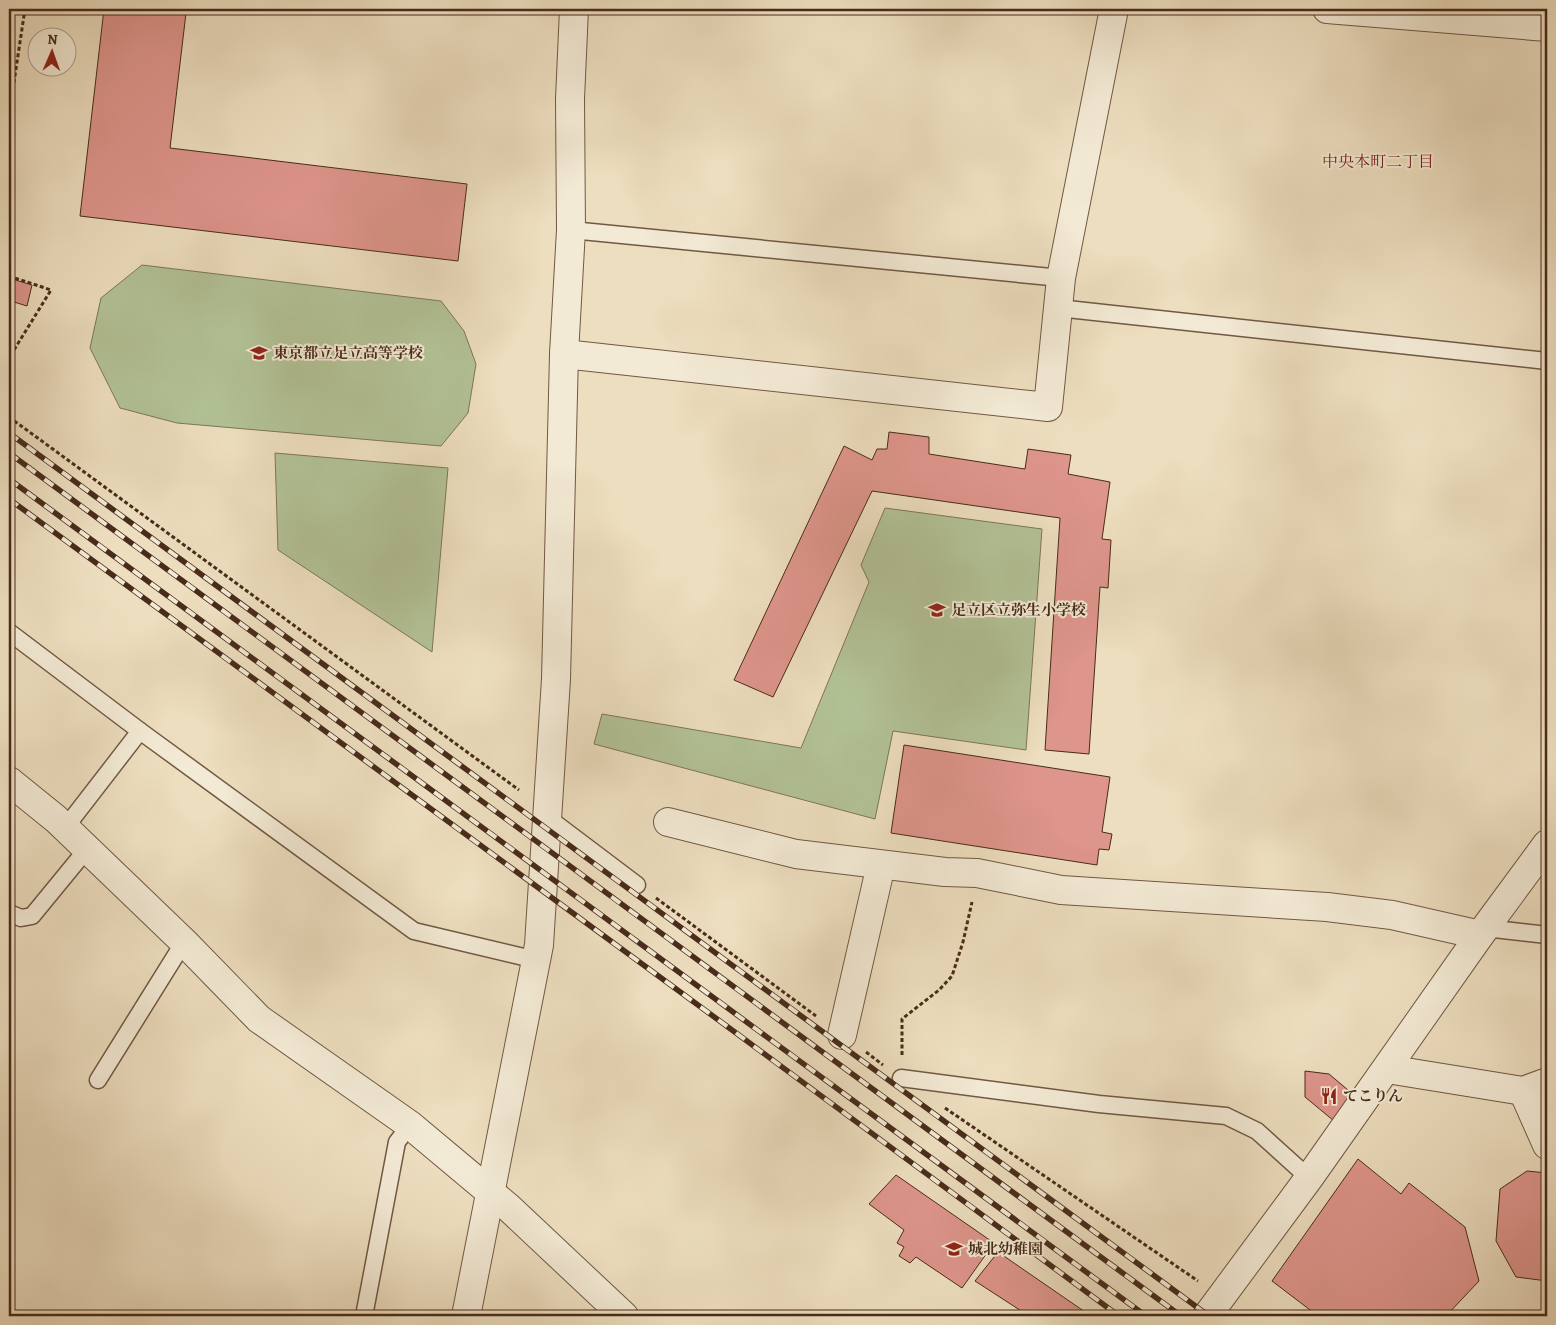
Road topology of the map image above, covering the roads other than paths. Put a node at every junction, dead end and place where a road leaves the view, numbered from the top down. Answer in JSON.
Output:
{"nodes":[{"id":1,"x":574,"y":9,"type":"edge"},
{"id":2,"x":1114,"y":9,"type":"edge"},
{"id":3,"x":1327,"y":9,"type":"edge"},
{"id":4,"x":1547,"y":27,"type":"edge"},
{"id":5,"x":571,"y":230,"type":"junction"},
{"id":6,"x":1061,"y":278,"type":"junction"},
{"id":7,"x":1058,"y":308,"type":"junction"},
{"id":8,"x":564,"y":354,"type":"junction"},
{"id":9,"x":1547,"y":361,"type":"edge"},
{"id":10,"x":9,"y":632,"type":"edge"},
{"id":11,"x":140,"y":731,"type":"junction"},
{"id":12,"x":9,"y":781,"type":"edge"},
{"id":13,"x":548,"y":814,"type":"junction"},
{"id":14,"x":668,"y":822,"type":"dead end"},
{"id":15,"x":66,"y":828,"type":"junction"},
{"id":16,"x":1547,"y":844,"type":"edge"},
{"id":17,"x":88,"y":849,"type":"junction"},
{"id":18,"x":881,"y":865,"type":"junction"},
{"id":19,"x":637,"y":884,"type":"road end"},
{"id":20,"x":9,"y":913,"type":"edge"},
{"id":21,"x":1483,"y":932,"type":"junction"},
{"id":22,"x":1547,"y":935,"type":"edge"},
{"id":23,"x":184,"y":942,"type":"junction"},
{"id":24,"x":536,"y":960,"type":"junction"},
{"id":25,"x":842,"y":1035,"type":"road end"},
{"id":26,"x":1387,"y":1069,"type":"junction"},
{"id":27,"x":901,"y":1078,"type":"road end"},
{"id":28,"x":98,"y":1080,"type":"dead end"},
{"id":29,"x":1535,"y":1087,"type":"edge"},
{"id":30,"x":410,"y":1125,"type":"junction"},
{"id":31,"x":1547,"y":1145,"type":"edge"},
{"id":32,"x":1309,"y":1178,"type":"junction"},
{"id":33,"x":490,"y":1191,"type":"junction"},
{"id":34,"x":1214,"y":1307,"type":"edge"},
{"id":35,"x":364,"y":1316,"type":"edge"},
{"id":36,"x":466,"y":1316,"type":"edge"},
{"id":37,"x":624,"y":1316,"type":"edge"}],
"edges":[{"from":1,"to":5,"type":"street"},
{"from":2,"to":6,"type":"street"},
{"from":3,"to":4,"type":"street"},
{"from":5,"to":6,"type":"lane"},
{"from":5,"to":8,"type":"street"},
{"from":6,"to":7,"type":"street"},
{"from":7,"to":8,"type":"street"},
{"from":7,"to":9,"type":"lane"},
{"from":8,"to":13,"type":"street"},
{"from":10,"to":11,"type":"lane"},
{"from":11,"to":15,"type":"lane"},
{"from":11,"to":24,"type":"lane"},
{"from":12,"to":15,"type":"street"},
{"from":13,"to":19,"type":"lane"},
{"from":13,"to":24,"type":"street"},
{"from":14,"to":18,"type":"street"},
{"from":15,"to":17,"type":"street"},
{"from":16,"to":21,"type":"street"},
{"from":17,"to":20,"type":"lane"},
{"from":17,"to":23,"type":"street"},
{"from":18,"to":21,"type":"street"},
{"from":18,"to":25,"type":"street"},
{"from":21,"to":22,"type":"lane"},
{"from":21,"to":26,"type":"street"},
{"from":23,"to":28,"type":"lane"},
{"from":23,"to":30,"type":"street"},
{"from":24,"to":33,"type":"street"},
{"from":26,"to":29,"type":"street"},
{"from":26,"to":32,"type":"street"},
{"from":27,"to":32,"type":"lane"},
{"from":29,"to":31,"type":"street"},
{"from":30,"to":33,"type":"street"},
{"from":30,"to":35,"type":"lane"},
{"from":32,"to":34,"type":"street"},
{"from":33,"to":36,"type":"street"},
{"from":33,"to":37,"type":"street"}]}
